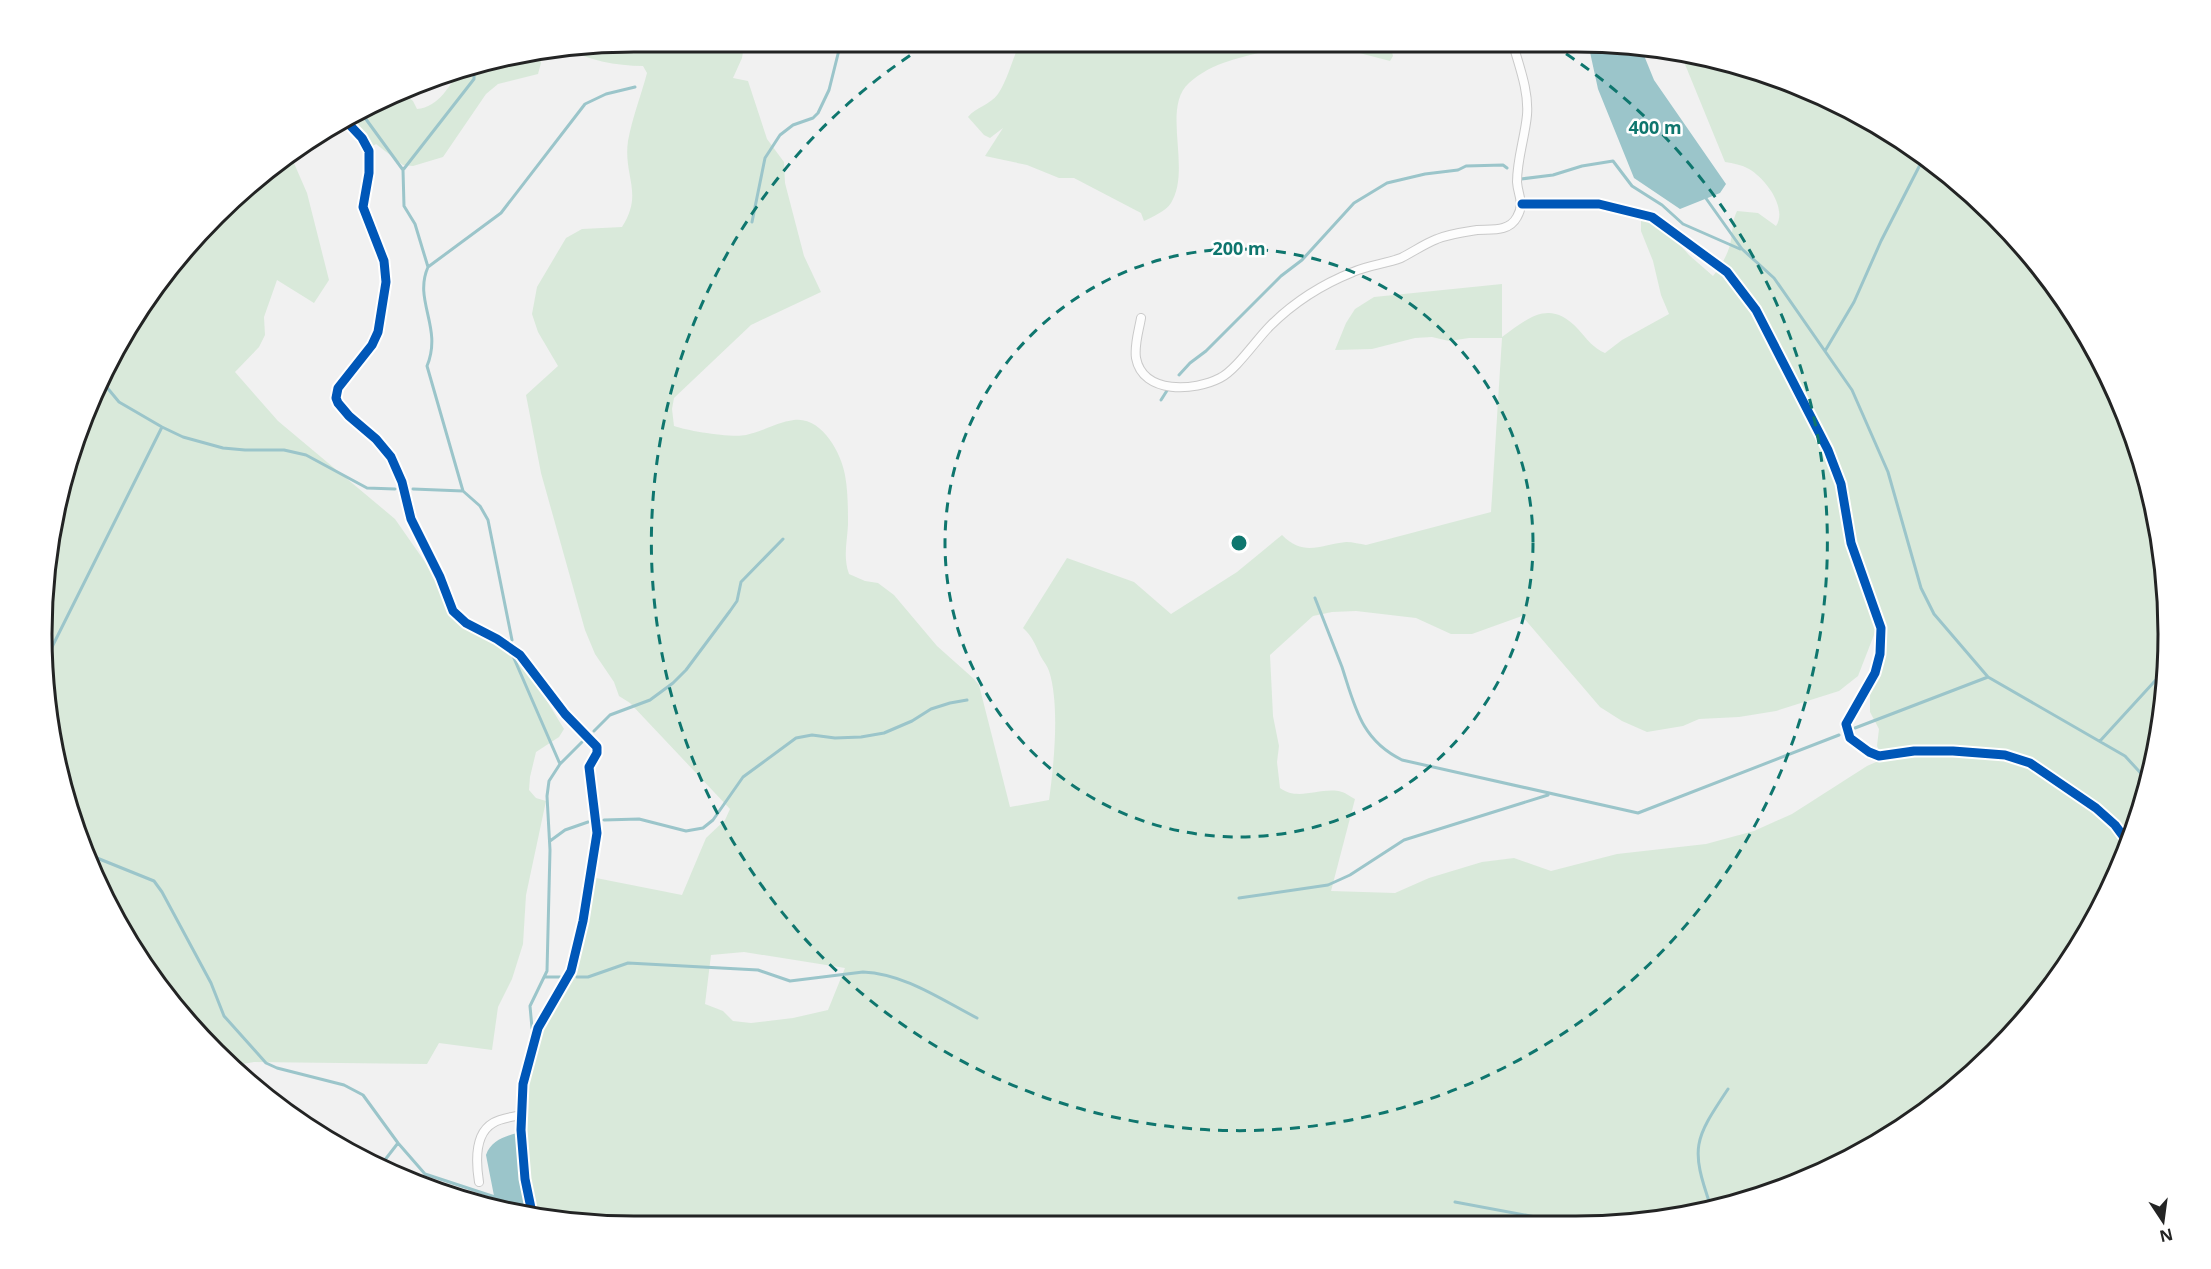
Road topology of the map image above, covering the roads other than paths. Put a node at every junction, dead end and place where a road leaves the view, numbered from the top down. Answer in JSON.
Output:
{"nodes":[{"id":1,"x":1515,"y":52,"type":"edge"},
{"id":2,"x":351,"y":126,"type":"edge"},
{"id":3,"x":1522,"y":204,"type":"junction"},
{"id":4,"x":1141,"y":318,"type":"dead end"},
{"id":5,"x":2123,"y":835,"type":"edge"},
{"id":6,"x":522,"y":1116,"type":"junction"},
{"id":7,"x":479,"y":1182,"type":"dead end"},
{"id":8,"x":531,"y":1207,"type":"edge"}],
"edges":[{"from":1,"to":3,"type":"street"},
{"from":2,"to":6,"type":"street"},
{"from":3,"to":4,"type":"street"},
{"from":3,"to":5,"type":"street"},
{"from":6,"to":7,"type":"street"},
{"from":6,"to":8,"type":"street"}]}
